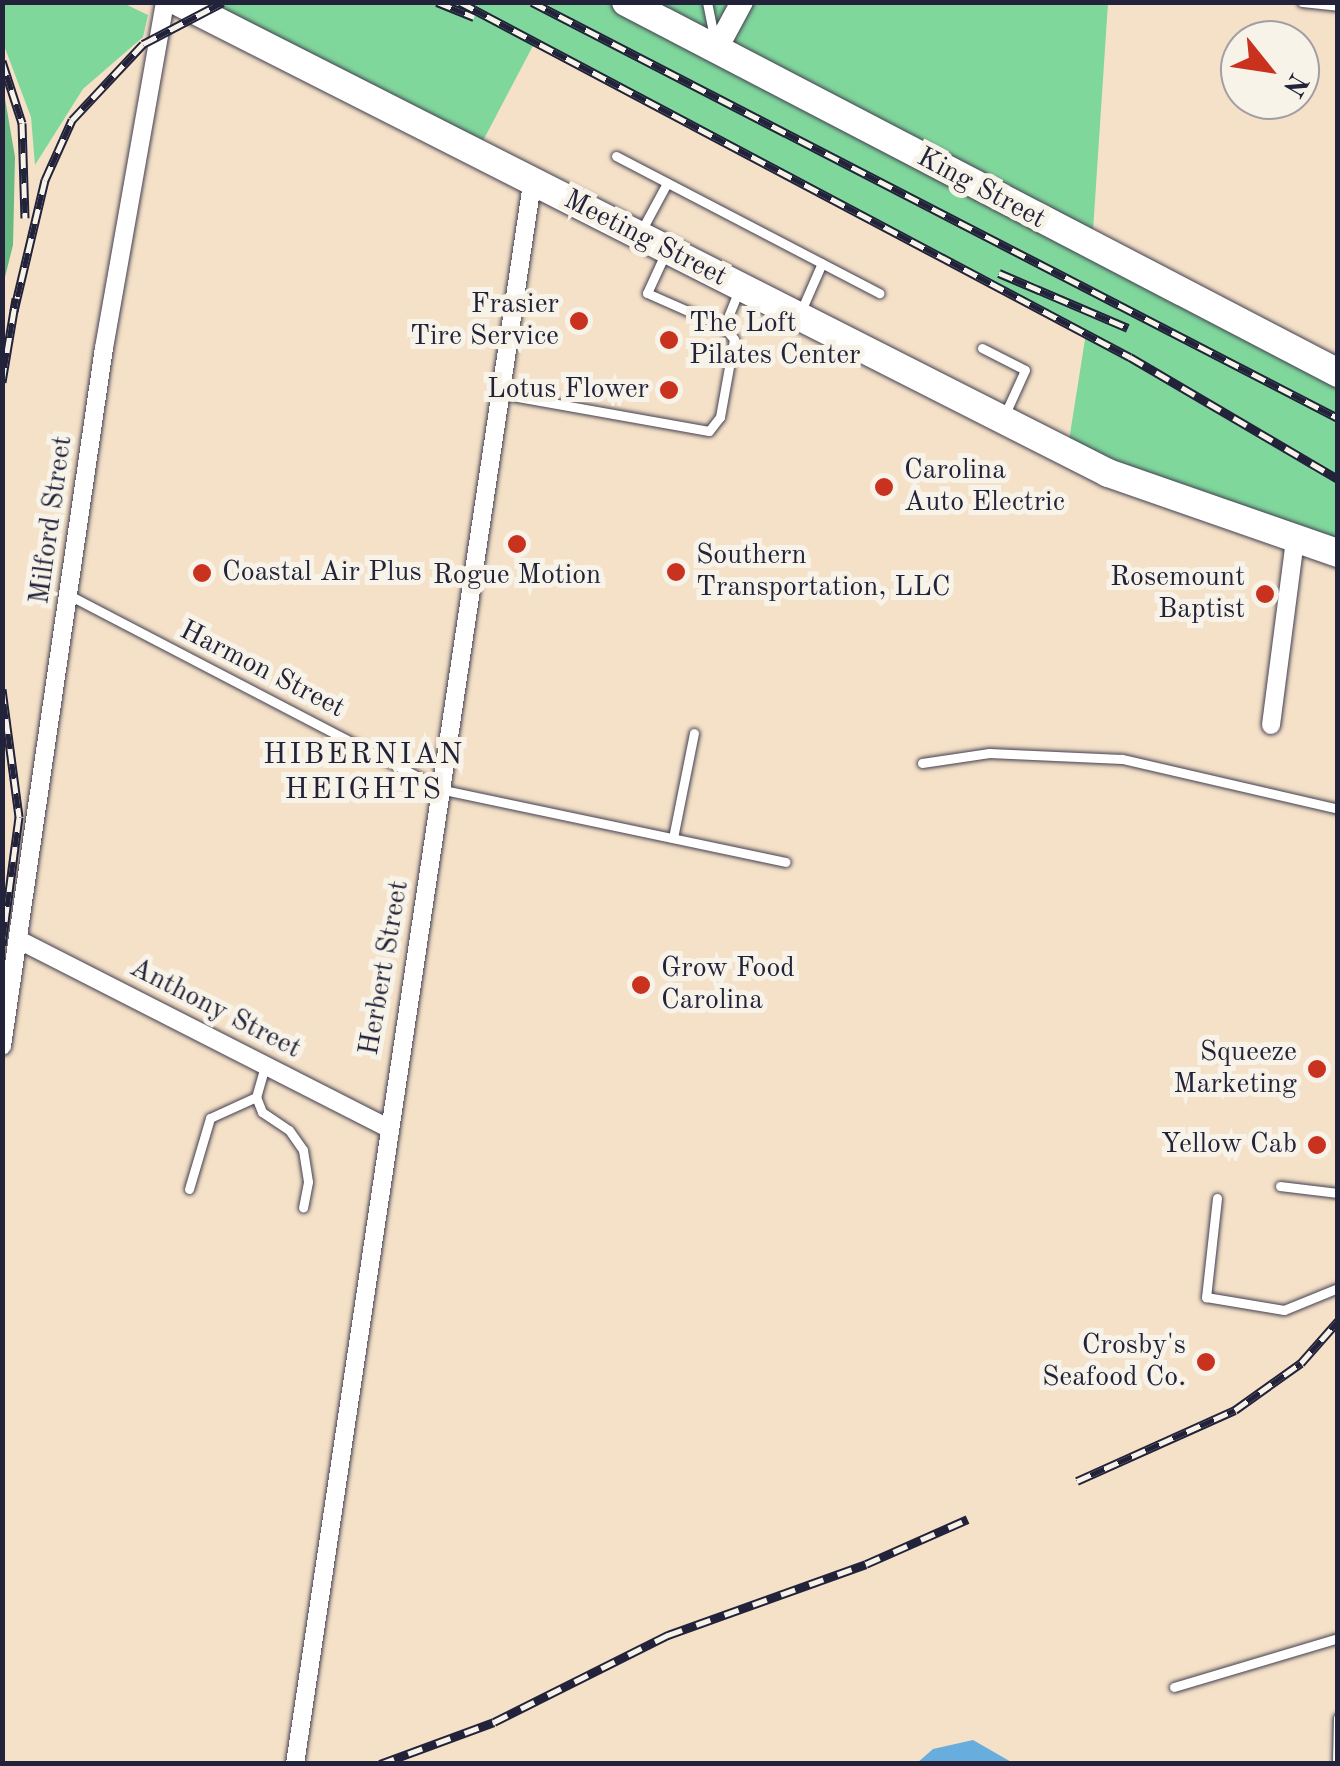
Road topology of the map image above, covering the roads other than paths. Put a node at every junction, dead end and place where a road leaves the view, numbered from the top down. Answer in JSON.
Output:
{"nodes":[{"id":1,"x":165,"y":2,"type":"edge"},
{"id":2,"x":179,"y":2,"type":"edge"},
{"id":3,"x":626,"y":2,"type":"edge"},
{"id":4,"x":707,"y":2,"type":"edge"},
{"id":5,"x":742,"y":2,"type":"edge"},
{"id":6,"x":1302,"y":2,"type":"edge"},
{"id":7,"x":1338,"y":6,"type":"edge"},
{"id":8,"x":716,"y":50,"type":"junction"},
{"id":9,"x":616,"y":156,"type":"dead end"},
{"id":10,"x":532,"y":183,"type":"junction"},
{"id":11,"x":668,"y":183,"type":"junction"},
{"id":12,"x":638,"y":236,"type":"junction"},
{"id":13,"x":667,"y":250,"type":"junction"},
{"id":14,"x":822,"y":264,"type":"junction"},
{"id":15,"x":740,"y":288,"type":"junction"},
{"id":16,"x":878,"y":292,"type":"dead end"},
{"id":17,"x":798,"y":317,"type":"junction"},
{"id":18,"x":724,"y":327,"type":"junction"},
{"id":19,"x":982,"y":348,"type":"dead end"},
{"id":20,"x":1338,"y":372,"type":"edge"},
{"id":21,"x":502,"y":394,"type":"junction"},
{"id":22,"x":1002,"y":420,"type":"junction"},
{"id":23,"x":1295,"y":540,"type":"junction"},
{"id":24,"x":1338,"y":553,"type":"edge"},
{"id":25,"x":69,"y":595,"type":"junction"},
{"id":26,"x":1272,"y":725,"type":"dead end"},
{"id":27,"x":694,"y":733,"type":"dead end"},
{"id":28,"x":922,"y":763,"type":"dead end"},
{"id":29,"x":444,"y":790,"type":"junction"},
{"id":30,"x":1338,"y":809,"type":"edge"},
{"id":31,"x":673,"y":838,"type":"junction"},
{"id":32,"x":786,"y":862,"type":"dead end"},
{"id":33,"x":19,"y":940,"type":"junction"},
{"id":34,"x":2,"y":1046,"type":"edge"},
{"id":35,"x":265,"y":1066,"type":"junction"},
{"id":36,"x":256,"y":1098,"type":"junction"},
{"id":37,"x":386,"y":1127,"type":"junction"},
{"id":38,"x":1280,"y":1186,"type":"dead end"},
{"id":39,"x":190,"y":1189,"type":"dead end"},
{"id":40,"x":1338,"y":1193,"type":"edge"},
{"id":41,"x":1217,"y":1198,"type":"dead end"},
{"id":42,"x":302,"y":1208,"type":"dead end"},
{"id":43,"x":1338,"y":1288,"type":"edge"},
{"id":44,"x":1338,"y":1638,"type":"edge"},
{"id":45,"x":1174,"y":1687,"type":"dead end"},
{"id":46,"x":1338,"y":1718,"type":"edge"},
{"id":47,"x":295,"y":1764,"type":"edge"},
{"id":48,"x":1337,"y":1764,"type":"edge"}],
"edges":[{"from":1,"to":25,"type":"street","name":"Milford Street"},
{"from":2,"to":10,"type":"main road","name":"Meeting Street"},
{"from":3,"to":8,"type":"main road","name":"King Street"},
{"from":4,"to":8,"type":"lane"},
{"from":5,"to":8,"type":"street"},
{"from":6,"to":7,"type":"lane"},
{"from":8,"to":20,"type":"main road","name":"King Street"},
{"from":9,"to":11,"type":"lane"},
{"from":10,"to":12,"type":"main road","name":"Meeting Street"},
{"from":10,"to":21,"type":"street","name":"Herbert Street"},
{"from":11,"to":12,"type":"lane"},
{"from":11,"to":14,"type":"lane"},
{"from":12,"to":13,"type":"main road","name":"Meeting Street"},
{"from":13,"to":15,"type":"main road","name":"Meeting Street"},
{"from":13,"to":18,"type":"lane"},
{"from":14,"to":16,"type":"lane"},
{"from":14,"to":17,"type":"lane"},
{"from":15,"to":17,"type":"main road","name":"Meeting Street"},
{"from":15,"to":18,"type":"lane"},
{"from":17,"to":22,"type":"main road","name":"Meeting Street"},
{"from":18,"to":21,"type":"lane"},
{"from":19,"to":22,"type":"lane"},
{"from":21,"to":29,"type":"street","name":"Herbert Street"},
{"from":22,"to":23,"type":"main road","name":"Meeting Street"},
{"from":23,"to":24,"type":"main road","name":"Meeting Street"},
{"from":23,"to":26,"type":"street"},
{"from":25,"to":29,"type":"lane","name":"Harmon Street"},
{"from":25,"to":33,"type":"street","name":"Milford Street"},
{"from":27,"to":31,"type":"lane"},
{"from":28,"to":30,"type":"lane"},
{"from":29,"to":31,"type":"lane","name":"Harmon Street"},
{"from":29,"to":37,"type":"street","name":"Herbert Street"},
{"from":31,"to":32,"type":"lane","name":"Harmon Street"},
{"from":33,"to":34,"type":"street","name":"Milford Street"},
{"from":33,"to":35,"type":"street","name":"Anthony Street"},
{"from":35,"to":36,"type":"lane"},
{"from":35,"to":37,"type":"street","name":"Anthony Street"},
{"from":36,"to":39,"type":"lane"},
{"from":36,"to":42,"type":"lane"},
{"from":37,"to":47,"type":"street","name":"Herbert Street"},
{"from":38,"to":40,"type":"lane"},
{"from":41,"to":43,"type":"lane"},
{"from":44,"to":45,"type":"lane"},
{"from":46,"to":48,"type":"lane"}]}
